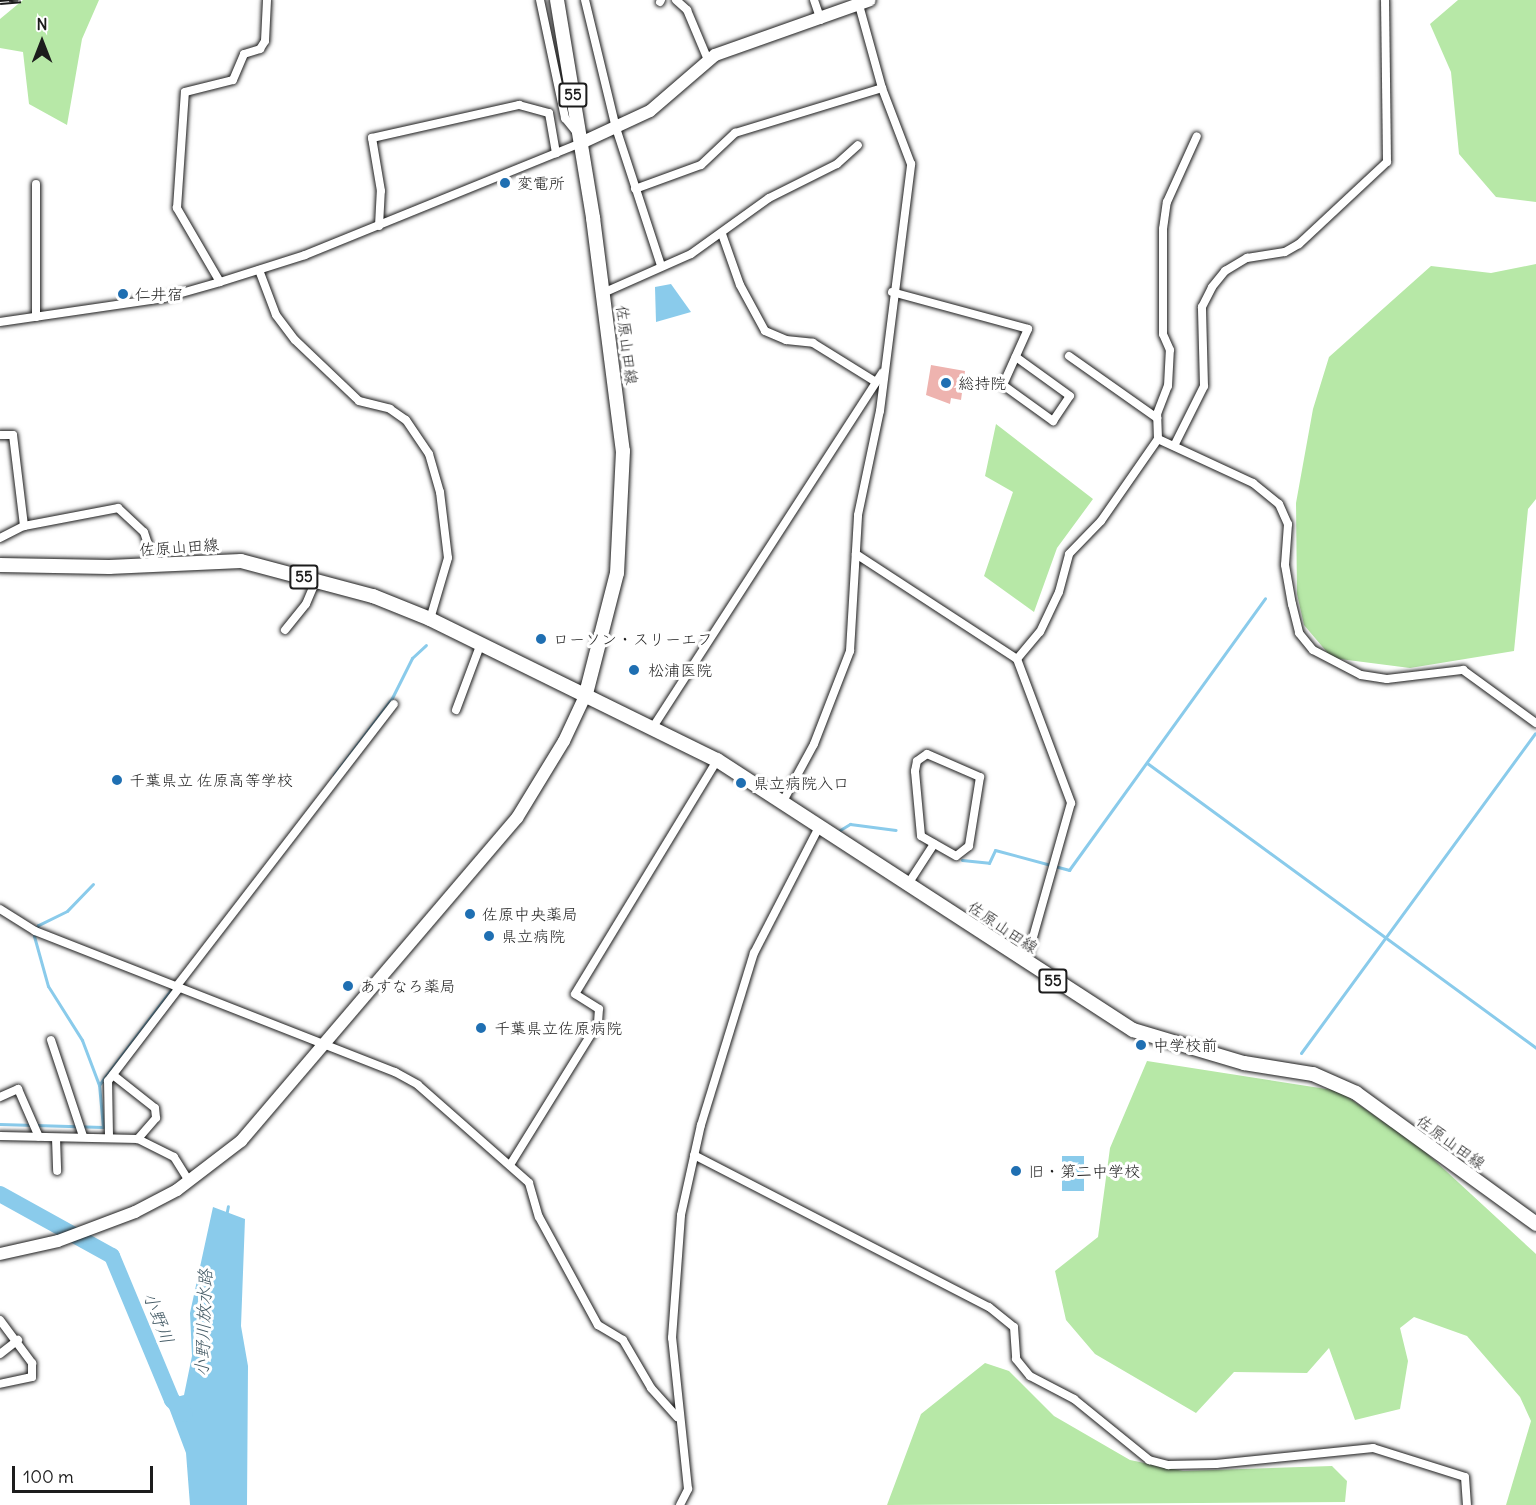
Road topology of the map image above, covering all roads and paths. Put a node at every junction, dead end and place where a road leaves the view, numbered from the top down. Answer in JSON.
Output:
{"nodes":[{"id":1,"x":267,"y":0,"type":"edge"},
{"id":2,"x":540,"y":0,"type":"edge"},
{"id":3,"x":556,"y":0,"type":"edge"},
{"id":4,"x":585,"y":0,"type":"edge"},
{"id":5,"x":676,"y":0,"type":"edge"},
{"id":6,"x":814,"y":0,"type":"edge"},
{"id":7,"x":1385,"y":0,"type":"edge"},
{"id":8,"x":864,"y":2,"type":"edge"},
{"id":9,"x":821,"y":20,"type":"junction"},
{"id":10,"x":708,"y":60,"type":"junction"},
{"id":11,"x":882,"y":88,"type":"junction"},
{"id":12,"x":616,"y":128,"type":"junction"},
{"id":13,"x":1197,"y":136,"type":"dead end"},
{"id":14,"x":580,"y":140,"type":"junction"},
{"id":15,"x":858,"y":145,"type":"dead end"},
{"id":16,"x":556,"y":153,"type":"junction"},
{"id":17,"x":36,"y":184,"type":"dead end"},
{"id":18,"x":635,"y":189,"type":"junction"},
{"id":19,"x":379,"y":226,"type":"junction"},
{"id":20,"x":722,"y":234,"type":"junction"},
{"id":21,"x":661,"y":266,"type":"junction"},
{"id":22,"x":259,"y":270,"type":"junction"},
{"id":23,"x":220,"y":282,"type":"junction"},
{"id":24,"x":892,"y":292,"type":"junction"},
{"id":25,"x":603,"y":293,"type":"junction"},
{"id":26,"x":36,"y":317,"type":"junction"},
{"id":27,"x":0,"y":322,"type":"edge"},
{"id":28,"x":1069,"y":356,"type":"dead end"},
{"id":29,"x":1016,"y":357,"type":"junction"},
{"id":30,"x":884,"y":370,"type":"junction"},
{"id":31,"x":876,"y":382,"type":"junction"},
{"id":32,"x":1157,"y":418,"type":"junction"},
{"id":33,"x":0,"y":435,"type":"edge"},
{"id":34,"x":1158,"y":439,"type":"junction"},
{"id":35,"x":1174,"y":446,"type":"junction"},
{"id":36,"x":24,"y":526,"type":"junction"},
{"id":37,"x":0,"y":538,"type":"edge"},
{"id":38,"x":856,"y":554,"type":"junction"},
{"id":39,"x":0,"y":565,"type":"edge"},
{"id":40,"x":155,"y":565,"type":"junction"},
{"id":41,"x":316,"y":581,"type":"junction"},
{"id":42,"x":430,"y":619,"type":"junction"},
{"id":43,"x":285,"y":630,"type":"dead end"},
{"id":44,"x":481,"y":643,"type":"junction"},
{"id":45,"x":1017,"y":659,"type":"junction"},
{"id":46,"x":586,"y":694,"type":"junction"},
{"id":47,"x":394,"y":704,"type":"dead end"},
{"id":48,"x":456,"y":710,"type":"dead end"},
{"id":49,"x":1536,"y":723,"type":"edge"},
{"id":50,"x":653,"y":727,"type":"junction"},
{"id":51,"x":717,"y":760,"type":"junction"},
{"id":52,"x":782,"y":803,"type":"junction"},
{"id":53,"x":819,"y":827,"type":"junction"},
{"id":54,"x":934,"y":844,"type":"junction"},
{"id":55,"x":908,"y":884,"type":"junction"},
{"id":56,"x":1,"y":906,"type":"edge"},
{"id":57,"x":1026,"y":963,"type":"junction"},
{"id":58,"x":176,"y":987,"type":"junction"},
{"id":59,"x":51,"y":1040,"type":"dead end"},
{"id":60,"x":326,"y":1046,"type":"junction"},
{"id":61,"x":113,"y":1075,"type":"junction"},
{"id":62,"x":0,"y":1097,"type":"edge"},
{"id":63,"x":0,"y":1136,"type":"edge"},
{"id":64,"x":82,"y":1136,"type":"junction"},
{"id":65,"x":109,"y":1136,"type":"junction"},
{"id":66,"x":39,"y":1137,"type":"junction"},
{"id":67,"x":56,"y":1138,"type":"junction"},
{"id":68,"x":138,"y":1139,"type":"junction"},
{"id":69,"x":694,"y":1155,"type":"junction"},
{"id":70,"x":510,"y":1165,"type":"junction"},
{"id":71,"x":57,"y":1171,"type":"dead end"},
{"id":72,"x":189,"y":1181,"type":"junction"},
{"id":73,"x":1536,"y":1224,"type":"edge"},
{"id":74,"x":0,"y":1254,"type":"edge"},
{"id":75,"x":0,"y":1320,"type":"edge"},
{"id":76,"x":18,"y":1340,"type":"junction"},
{"id":77,"x":0,"y":1354,"type":"edge"},
{"id":78,"x":0,"y":1384,"type":"edge"},
{"id":79,"x":677,"y":1417,"type":"junction"},
{"id":80,"x":680,"y":1505,"type":"edge"},
{"id":81,"x":1467,"y":1505,"type":"edge"}],
"edges":[{"from":1,"to":23,"type":"street"},
{"from":2,"to":14,"type":"street"},
{"from":3,"to":14,"type":"main road","name":"佐原山田線","number":"55"},
{"from":4,"to":12,"type":"street"},
{"from":5,"to":10,"type":"street"},
{"from":6,"to":9,"type":"street"},
{"from":7,"to":35,"type":"street"},
{"from":8,"to":9,"type":"street"},
{"from":8,"to":11,"type":"street"},
{"from":9,"to":10,"type":"street"},
{"from":10,"to":12,"type":"street"},
{"from":11,"to":18,"type":"street"},
{"from":11,"to":24,"type":"street"},
{"from":12,"to":14,"type":"street"},
{"from":12,"to":18,"type":"street"},
{"from":13,"to":32,"type":"street"},
{"from":14,"to":16,"type":"street"},
{"from":14,"to":25,"type":"main road","name":"佐原山田線","number":"55"},
{"from":15,"to":20,"type":"street"},
{"from":16,"to":19,"type":"street"},
{"from":16,"to":19,"type":"street"},
{"from":17,"to":26,"type":"street"},
{"from":18,"to":21,"type":"street"},
{"from":19,"to":22,"type":"street"},
{"from":20,"to":21,"type":"street"},
{"from":20,"to":31,"type":"street"},
{"from":21,"to":25,"type":"street"},
{"from":22,"to":23,"type":"street"},
{"from":22,"to":42,"type":"street"},
{"from":23,"to":26,"type":"street"},
{"from":24,"to":29,"type":"street"},
{"from":24,"to":30,"type":"street"},
{"from":25,"to":46,"type":"main road","name":"佐原山田線","number":"55"},
{"from":26,"to":27,"type":"street"},
{"from":28,"to":32,"type":"street"},
{"from":29,"to":29,"type":"street"},
{"from":30,"to":31,"type":"street"},
{"from":30,"to":38,"type":"street"},
{"from":31,"to":50,"type":"street"},
{"from":32,"to":34,"type":"street"},
{"from":33,"to":36,"type":"street"},
{"from":34,"to":35,"type":"street"},
{"from":34,"to":45,"type":"street"},
{"from":35,"to":49,"type":"street"},
{"from":36,"to":37,"type":"street"},
{"from":36,"to":40,"type":"street"},
{"from":38,"to":45,"type":"street"},
{"from":38,"to":52,"type":"street"},
{"from":39,"to":40,"type":"main road","name":"佐原山田線","number":"55"},
{"from":40,"to":41,"type":"main road","name":"佐原山田線","number":"55"},
{"from":41,"to":42,"type":"main road","name":"佐原山田線","number":"55"},
{"from":41,"to":43,"type":"street"},
{"from":42,"to":44,"type":"main road","name":"佐原山田線","number":"55"},
{"from":44,"to":46,"type":"main road","name":"佐原山田線","number":"55"},
{"from":44,"to":48,"type":"street"},
{"from":45,"to":57,"type":"street"},
{"from":46,"to":50,"type":"main road","name":"佐原山田線","number":"55"},
{"from":46,"to":60,"type":"street"},
{"from":47,"to":58,"type":"street"},
{"from":50,"to":51,"type":"main road","name":"佐原山田線","number":"55"},
{"from":51,"to":52,"type":"main road","name":"佐原山田線","number":"55"},
{"from":51,"to":70,"type":"street"},
{"from":52,"to":53,"type":"main road","name":"佐原山田線","number":"55"},
{"from":53,"to":55,"type":"main road","name":"佐原山田線","number":"55"},
{"from":53,"to":69,"type":"street"},
{"from":54,"to":54,"type":"street"},
{"from":54,"to":55,"type":"street"},
{"from":55,"to":57,"type":"main road","name":"佐原山田線","number":"55"},
{"from":56,"to":58,"type":"street"},
{"from":57,"to":73,"type":"main road","name":"佐原山田線","number":"55"},
{"from":58,"to":60,"type":"street"},
{"from":58,"to":61,"type":"street"},
{"from":59,"to":64,"type":"street"},
{"from":60,"to":70,"type":"street"},
{"from":60,"to":72,"type":"street"},
{"from":61,"to":65,"type":"street"},
{"from":61,"to":68,"type":"street"},
{"from":62,"to":66,"type":"street"},
{"from":63,"to":66,"type":"street"},
{"from":64,"to":65,"type":"street"},
{"from":64,"to":67,"type":"street"},
{"from":65,"to":68,"type":"street"},
{"from":66,"to":67,"type":"street"},
{"from":67,"to":71,"type":"street"},
{"from":68,"to":72,"type":"street"},
{"from":69,"to":79,"type":"street"},
{"from":69,"to":81,"type":"street"},
{"from":70,"to":79,"type":"street"},
{"from":72,"to":74,"type":"street"},
{"from":75,"to":76,"type":"street"},
{"from":76,"to":77,"type":"street"},
{"from":76,"to":78,"type":"street"},
{"from":79,"to":80,"type":"street"}]}
